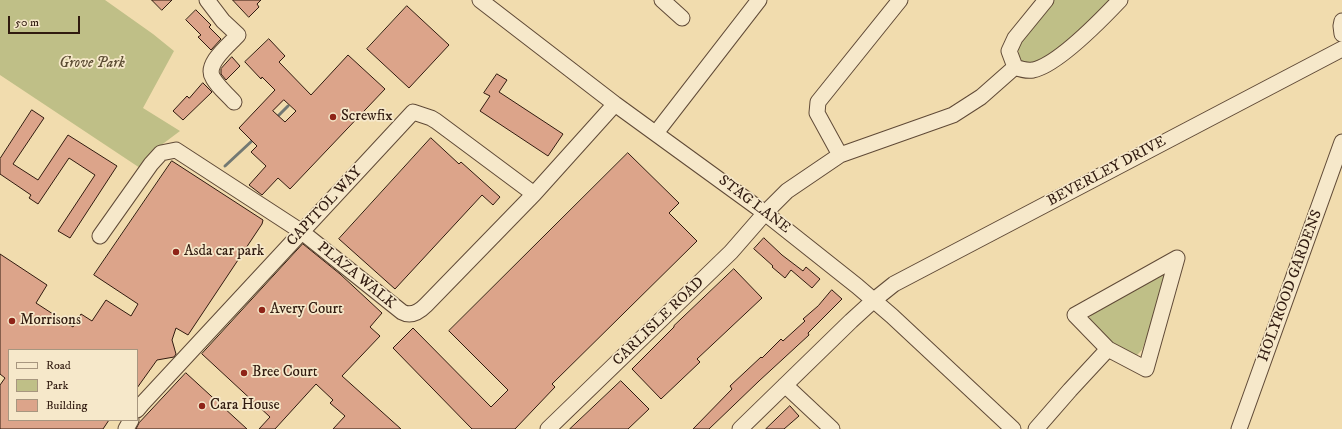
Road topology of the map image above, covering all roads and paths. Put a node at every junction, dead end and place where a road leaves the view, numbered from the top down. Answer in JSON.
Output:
{"nodes":[{"id":1,"x":207,"y":0,"type":"edge"},
{"id":2,"x":480,"y":0,"type":"edge"},
{"id":3,"x":662,"y":0,"type":"edge"},
{"id":4,"x":759,"y":0,"type":"edge"},
{"id":5,"x":900,"y":0,"type":"edge"},
{"id":6,"x":1046,"y":0,"type":"edge"},
{"id":7,"x":1120,"y":0,"type":"edge"},
{"id":8,"x":682,"y":18,"type":"dead end"},
{"id":9,"x":1342,"y":22,"type":"edge"},
{"id":10,"x":1342,"y":34,"type":"edge"},
{"id":11,"x":1342,"y":49,"type":"edge"},
{"id":12,"x":1015,"y":67,"type":"junction"},
{"id":13,"x":234,"y":102,"type":"dead end"},
{"id":14,"x":615,"y":104,"type":"junction"},
{"id":15,"x":656,"y":133,"type":"junction"},
{"id":16,"x":1342,"y":142,"type":"edge"},
{"id":17,"x":840,"y":155,"type":"junction"},
{"id":18,"x":534,"y":194,"type":"junction"},
{"id":19,"x":766,"y":213,"type":"junction"},
{"id":20,"x":302,"y":232,"type":"junction"},
{"id":21,"x":100,"y":236,"type":"dead end"},
{"id":22,"x":874,"y":300,"type":"junction"},
{"id":23,"x":1108,"y":349,"type":"junction"},
{"id":24,"x":785,"y":385,"type":"junction"},
{"id":25,"x":138,"y":409,"type":"edge"},
{"id":26,"x":548,"y":429,"type":"edge"},
{"id":27,"x":740,"y":429,"type":"edge"},
{"id":28,"x":832,"y":429,"type":"edge"},
{"id":29,"x":1014,"y":429,"type":"edge"},
{"id":30,"x":1036,"y":429,"type":"edge"},
{"id":31,"x":1239,"y":429,"type":"edge"}],
"edges":[{"from":1,"to":13,"type":"street"},
{"from":2,"to":14,"type":"street","name":"STAG LANE"},
{"from":3,"to":8,"type":"street"},
{"from":4,"to":15,"type":"street"},
{"from":5,"to":17,"type":"street"},
{"from":6,"to":12,"type":"street"},
{"from":7,"to":12,"type":"street"},
{"from":9,"to":10,"type":"street"},
{"from":11,"to":22,"type":"street","name":"BEVERLEY DRIVE"},
{"from":12,"to":17,"type":"street","name":"CARLISLE ROAD"},
{"from":14,"to":15,"type":"street","name":"STAG LANE"},
{"from":14,"to":18,"type":"street","name":"PLAZA WALK"},
{"from":15,"to":19,"type":"street","name":"STAG LANE"},
{"from":16,"to":31,"type":"street","name":"HOLYROOD GARDENS"},
{"from":17,"to":19,"type":"street","name":"CARLISLE ROAD"},
{"from":18,"to":20,"type":"street","name":"CAPITOL WAY"},
{"from":18,"to":20,"type":"street","name":"PLAZA WALK"},
{"from":19,"to":22,"type":"street","name":"STAG LANE"},
{"from":19,"to":26,"type":"street","name":"CARLISLE ROAD"},
{"from":20,"to":21,"type":"street","name":"PLAZA WALK"},
{"from":20,"to":25,"type":"street","name":"CAPITOL WAY"},
{"from":22,"to":24,"type":"street","name":"BEVERLEY DRIVE"},
{"from":22,"to":29,"type":"street","name":"STAG LANE"},
{"from":23,"to":23,"type":"street"},
{"from":23,"to":30,"type":"street"},
{"from":24,"to":27,"type":"street","name":"BEVERLEY DRIVE"},
{"from":24,"to":28,"type":"street"}]}
